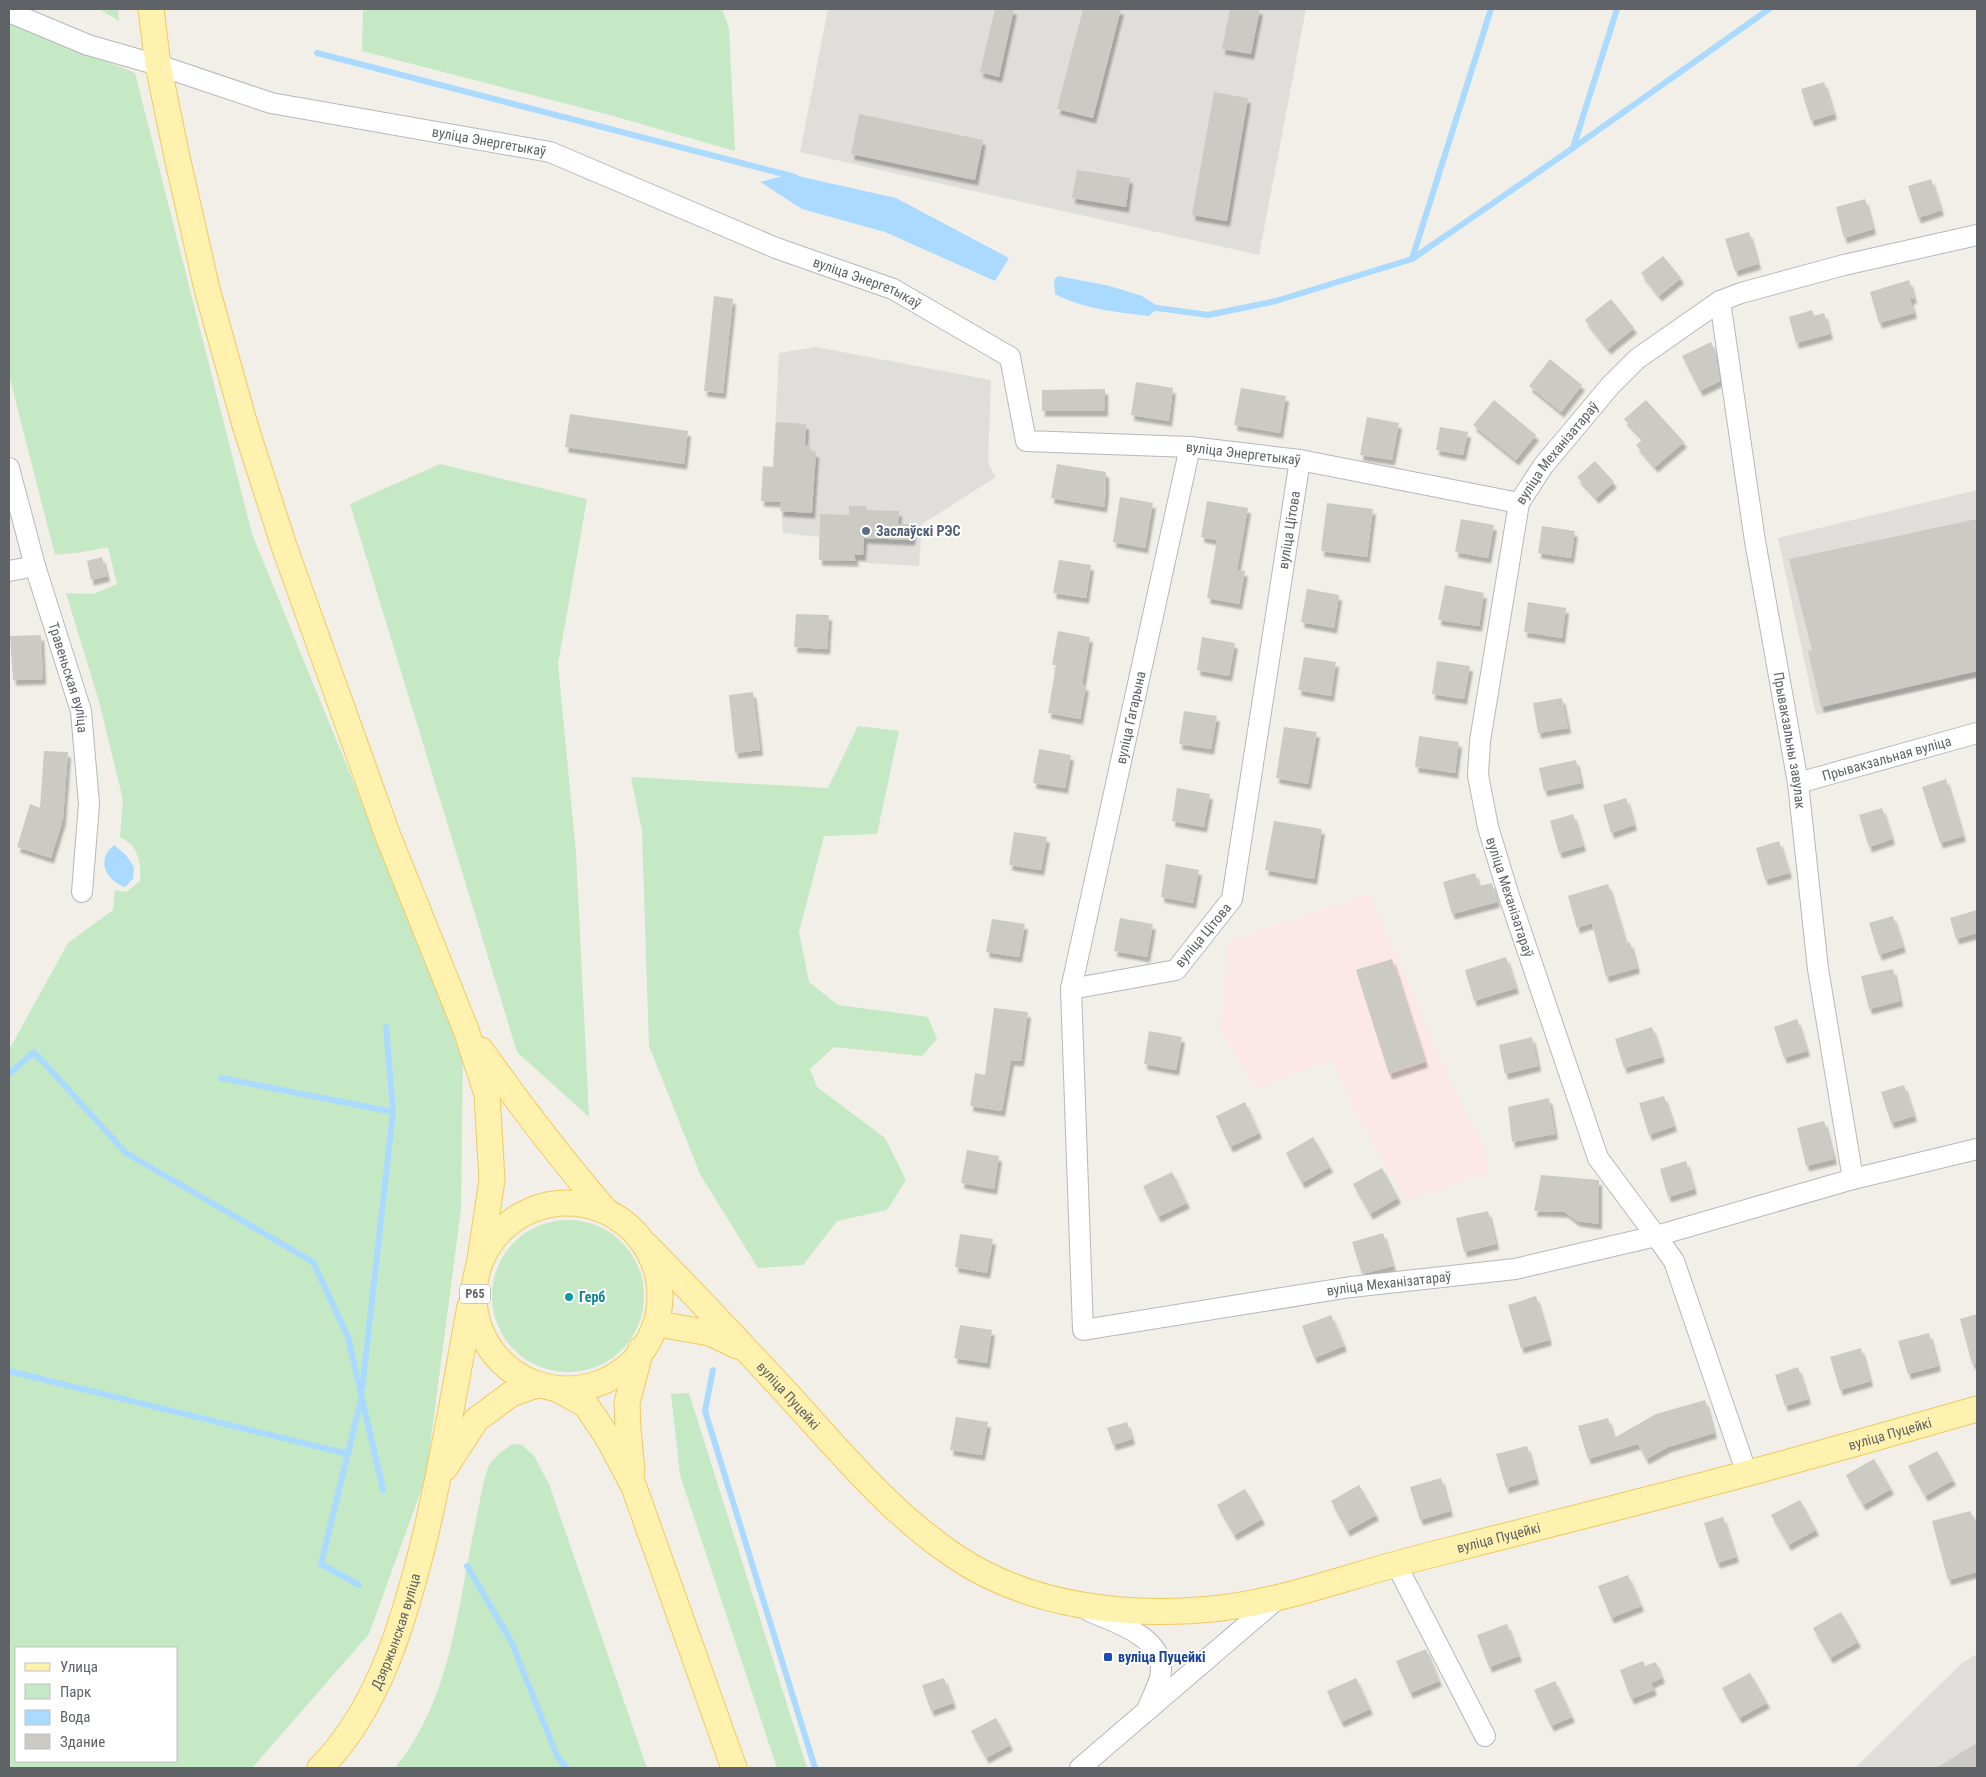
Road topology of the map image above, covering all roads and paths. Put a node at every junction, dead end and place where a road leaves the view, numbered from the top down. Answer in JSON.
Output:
{"nodes":[{"id":1,"x":151,"y":9,"type":"edge"},
{"id":2,"x":9,"y":12,"type":"edge"},
{"id":3,"x":158,"y":65,"type":"junction"},
{"id":4,"x":1977,"y":235,"type":"edge"},
{"id":5,"x":1720,"y":301,"type":"junction"},
{"id":6,"x":1190,"y":447,"type":"junction"},
{"id":7,"x":1300,"y":460,"type":"junction"},
{"id":8,"x":9,"y":468,"type":"edge"},
{"id":9,"x":1519,"y":503,"type":"junction"},
{"id":10,"x":35,"y":566,"type":"junction"},
{"id":11,"x":9,"y":571,"type":"edge"},
{"id":12,"x":1977,"y":734,"type":"edge"},
{"id":13,"x":1798,"y":783,"type":"junction"},
{"id":14,"x":82,"y":892,"type":"dead end"},
{"id":15,"x":1071,"y":989,"type":"junction"},
{"id":16,"x":466,"y":1030,"type":"junction"},
{"id":17,"x":1977,"y":1149,"type":"edge"},
{"id":18,"x":1853,"y":1180,"type":"junction"},
{"id":19,"x":606,"y":1210,"type":"junction"},
{"id":20,"x":1656,"y":1236,"type":"junction"},
{"id":21,"x":647,"y":1246,"type":"junction"},
{"id":22,"x":477,"y":1273,"type":"junction"},
{"id":23,"x":658,"y":1324,"type":"junction"},
{"id":24,"x":641,"y":1349,"type":"junction"},
{"id":25,"x":748,"y":1351,"type":"junction"},
{"id":26,"x":548,"y":1388,"type":"junction"},
{"id":27,"x":1977,"y":1409,"type":"edge"},
{"id":28,"x":1747,"y":1474,"type":"junction"},
{"id":29,"x":438,"y":1479,"type":"junction"},
{"id":30,"x":634,"y":1487,"type":"junction"},
{"id":31,"x":1396,"y":1564,"type":"junction"},
{"id":32,"x":1278,"y":1599,"type":"junction"},
{"id":33,"x":1076,"y":1605,"type":"junction"},
{"id":34,"x":1147,"y":1709,"type":"junction"},
{"id":35,"x":1484,"y":1736,"type":"dead end"},
{"id":36,"x":320,"y":1768,"type":"edge"},
{"id":37,"x":734,"y":1768,"type":"edge"},
{"id":38,"x":1080,"y":1768,"type":"edge"}],
"edges":[{"from":1,"to":3,"type":"main road"},
{"from":2,"to":3,"type":"street"},
{"from":3,"to":6,"type":"street","name":"вуліца Энергетыкаў"},
{"from":3,"to":16,"type":"main road"},
{"from":4,"to":5,"type":"street","name":"вуліца Механізатараў"},
{"from":5,"to":9,"type":"street","name":"вуліца Механізатараў"},
{"from":5,"to":13,"type":"street","name":"Прывакзальны завулак"},
{"from":6,"to":7,"type":"street","name":"вуліца Энергетыкаў"},
{"from":6,"to":15,"type":"street","name":"вуліца Гагарына"},
{"from":7,"to":9,"type":"street","name":"вуліца Энергетыкаў"},
{"from":7,"to":15,"type":"street","name":"вуліца Цітова"},
{"from":8,"to":10,"type":"street","name":"Травеньская вуліца"},
{"from":9,"to":20,"type":"street","name":"вуліца Механізатараў"},
{"from":10,"to":11,"type":"street"},
{"from":10,"to":14,"type":"street","name":"Травеньская вуліца"},
{"from":12,"to":13,"type":"street","name":"Прывакзальная вуліца"},
{"from":13,"to":18,"type":"street","name":"Прывакзальны завулак"},
{"from":15,"to":20,"type":"street","name":"вуліца Механізатараў"},
{"from":16,"to":19,"type":"main road"},
{"from":16,"to":22,"type":"main road"},
{"from":17,"to":18,"type":"street"},
{"from":18,"to":20,"type":"street"},
{"from":19,"to":21,"type":"main road","number":"Р65"},
{"from":19,"to":22,"type":"main road","number":"Р65"},
{"from":20,"to":28,"type":"street"},
{"from":21,"to":23,"type":"main road","number":"Р65"},
{"from":21,"to":25,"type":"main road","name":"вуліца Пуцейкі"},
{"from":22,"to":26,"type":"main road","number":"Р65"},
{"from":22,"to":29,"type":"main road","name":"Дзяржынская вуліца","number":"Р65"},
{"from":23,"to":24,"type":"main road","number":"Р65"},
{"from":23,"to":25,"type":"main road","name":"вуліца Пуцейкі"},
{"from":24,"to":26,"type":"main road","number":"Р65"},
{"from":24,"to":30,"type":"main road","number":"Р65"},
{"from":25,"to":33,"type":"main road","name":"вуліца Пуцейкі"},
{"from":26,"to":29,"type":"main road","name":"Дзяржынская вуліца","number":"Р65"},
{"from":26,"to":30,"type":"main road","number":"Р65"},
{"from":27,"to":28,"type":"main road","name":"вуліца Пуцейкі"},
{"from":28,"to":31,"type":"main road","name":"вуліца Пуцейкі"},
{"from":29,"to":36,"type":"main road","name":"Дзяржынская вуліца","number":"Р65"},
{"from":30,"to":37,"type":"main road","number":"Р65"},
{"from":31,"to":32,"type":"main road","name":"вуліца Пуцейкі"},
{"from":31,"to":35,"type":"street"},
{"from":32,"to":33,"type":"main road","name":"вуліца Пуцейкі"},
{"from":32,"to":34,"type":"street"},
{"from":33,"to":34,"type":"street"},
{"from":34,"to":38,"type":"street"}]}
